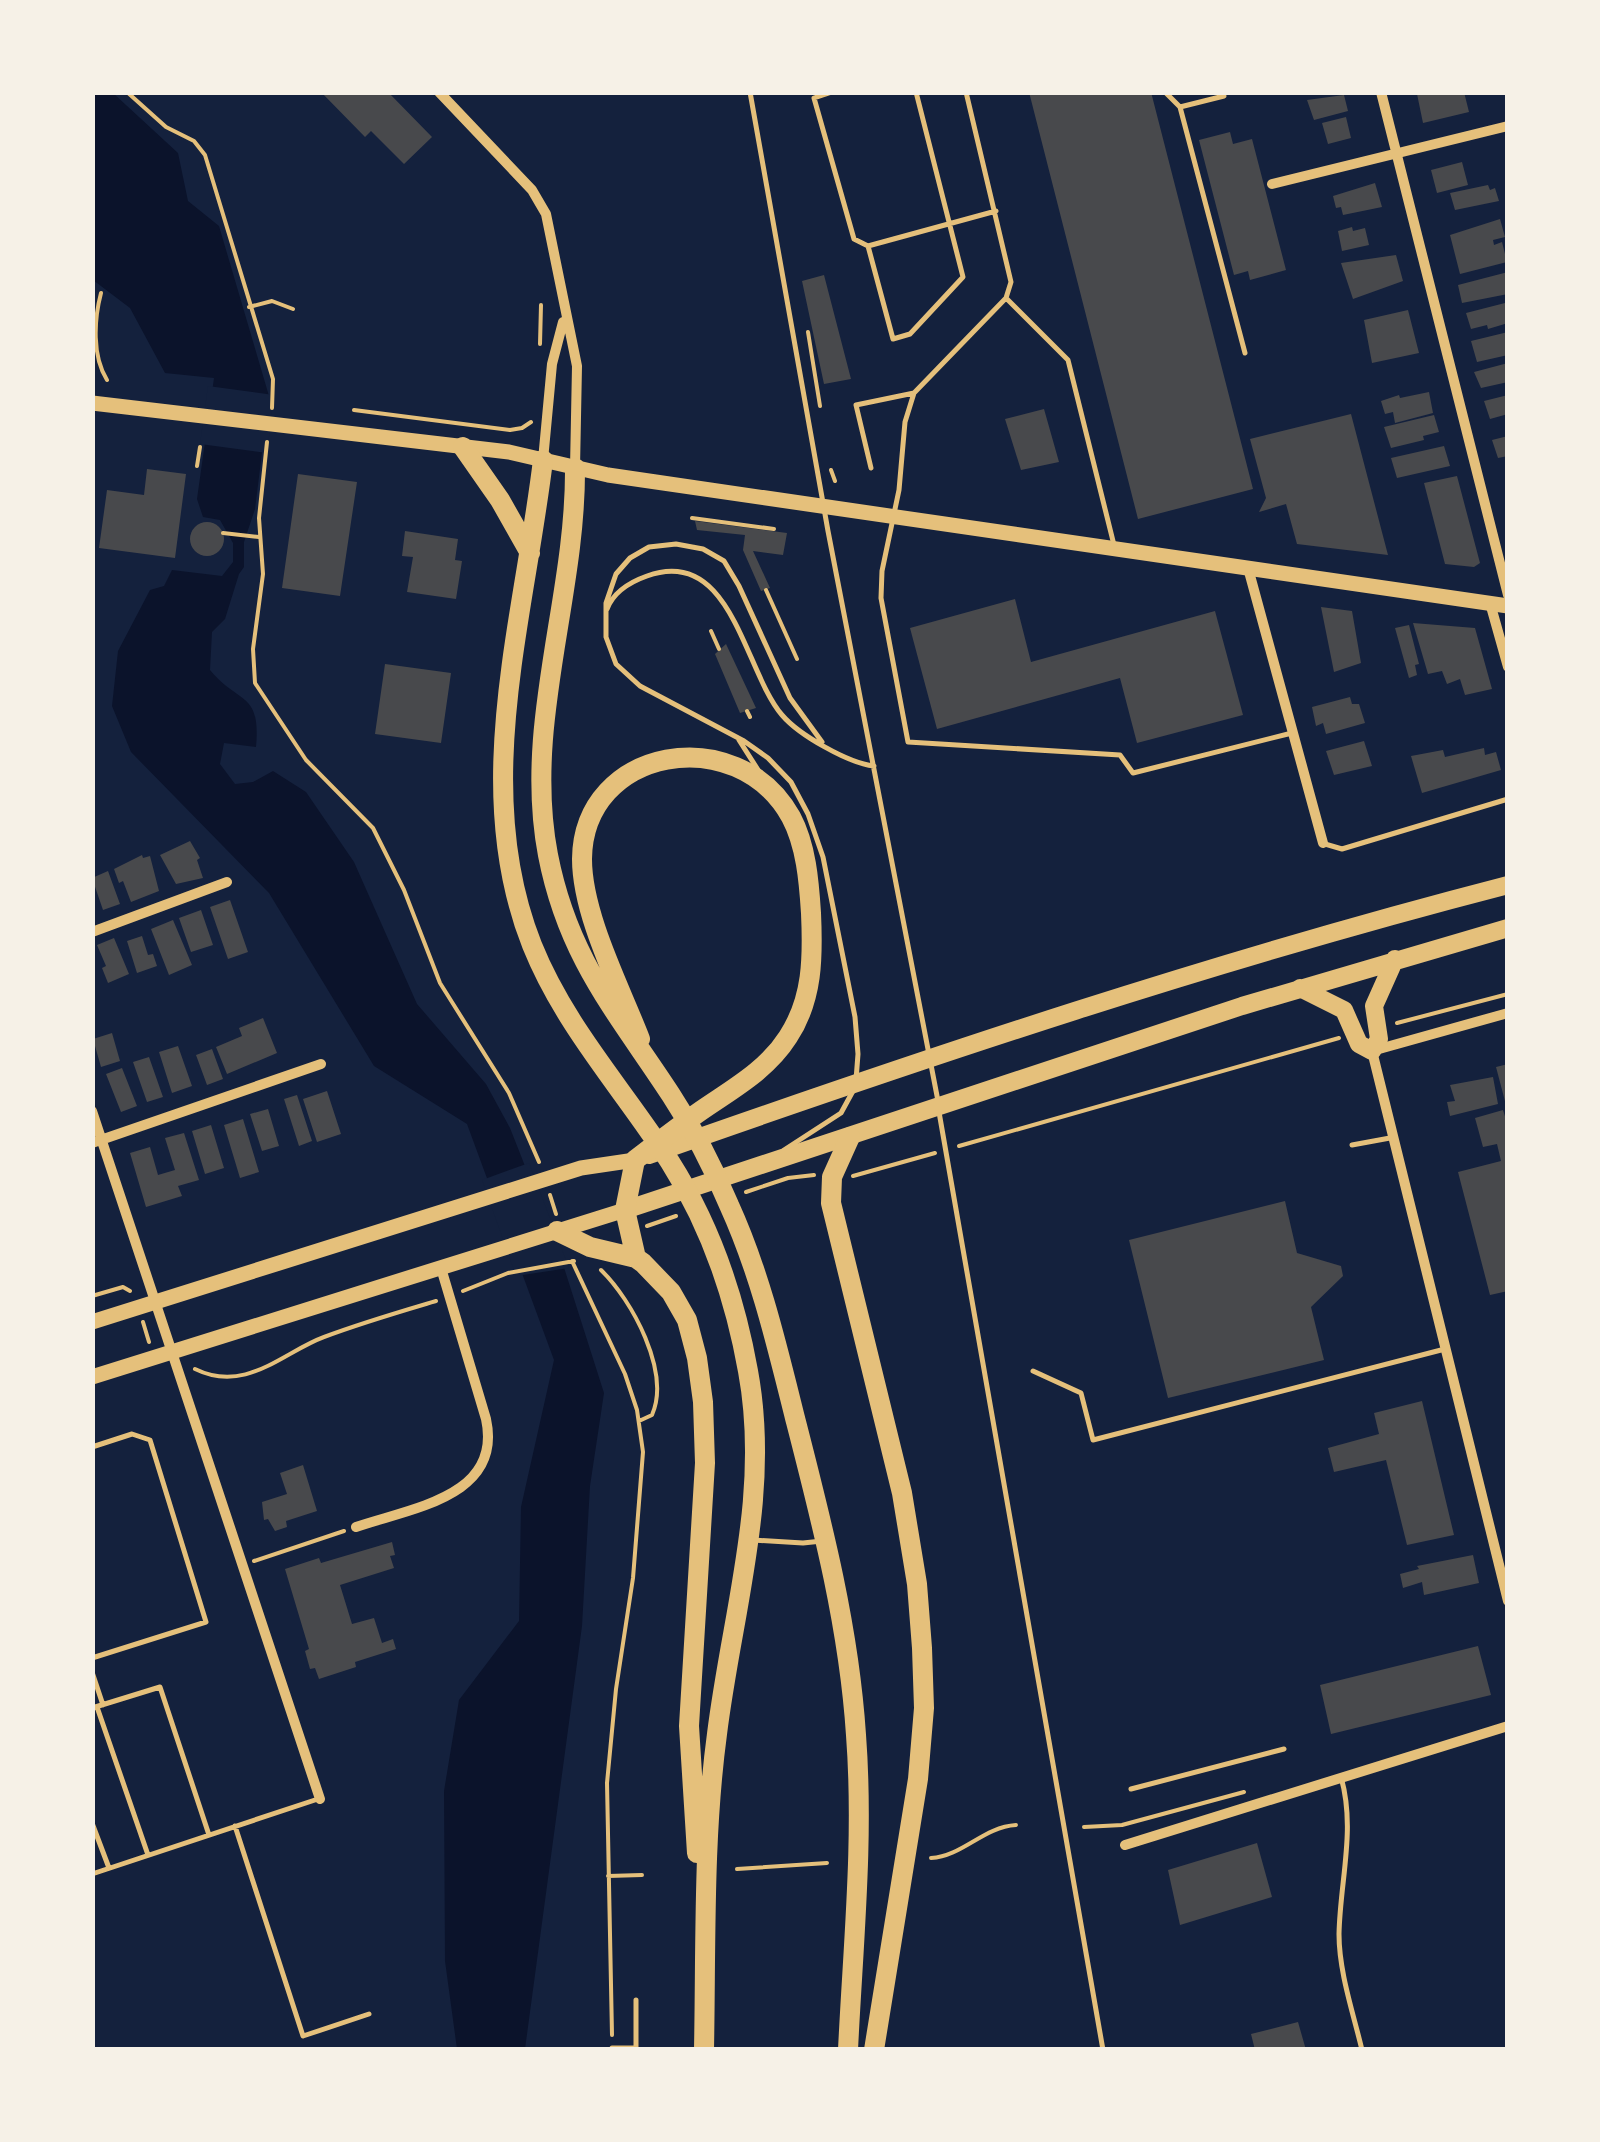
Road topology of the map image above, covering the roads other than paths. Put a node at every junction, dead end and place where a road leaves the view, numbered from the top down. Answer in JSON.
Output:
{"nodes":[{"id":1,"x":439,"y":92,"type":"edge"},
{"id":2,"x":750,"y":92,"type":"edge"},
{"id":3,"x":832,"y":92,"type":"edge"},
{"id":4,"x":916,"y":92,"type":"edge"},
{"id":5,"x":966,"y":92,"type":"edge"},
{"id":6,"x":1165,"y":92,"type":"edge"},
{"id":7,"x":1381,"y":92,"type":"edge"},
{"id":8,"x":1224,"y":96,"type":"dead end"},
{"id":9,"x":1180,"y":107,"type":"junction"},
{"id":10,"x":1508,"y":126,"type":"edge"},
{"id":11,"x":1397,"y":154,"type":"junction"},
{"id":12,"x":1272,"y":184,"type":"dead end"},
{"id":13,"x":996,"y":212,"type":"junction"},
{"id":14,"x":950,"y":224,"type":"junction"},
{"id":15,"x":868,"y":246,"type":"junction"},
{"id":16,"x":1006,"y":298,"type":"junction"},
{"id":17,"x":564,"y":316,"type":"junction"},
{"id":18,"x":1245,"y":353,"type":"dead end"},
{"id":19,"x":914,"y":392,"type":"junction"},
{"id":20,"x":92,"y":404,"type":"edge"},
{"id":21,"x":463,"y":447,"type":"junction"},
{"id":22,"x":543,"y":460,"type":"junction"},
{"id":23,"x":574,"y":468,"type":"junction"},
{"id":24,"x":871,"y":468,"type":"dead end"},
{"id":25,"x":824,"y":505,"type":"junction"},
{"id":26,"x":894,"y":516,"type":"junction"},
{"id":27,"x":1114,"y":548,"type":"junction"},
{"id":28,"x":530,"y":553,"type":"junction"},
{"id":29,"x":1248,"y":568,"type":"junction"},
{"id":30,"x":1508,"y":595,"type":"edge"},
{"id":31,"x":1490,"y":603,"type":"junction"},
{"id":32,"x":1508,"y":606,"type":"edge"},
{"id":33,"x":606,"y":616,"type":"junction"},
{"id":34,"x":1508,"y":668,"type":"edge"},
{"id":35,"x":1292,"y":733,"type":"junction"},
{"id":36,"x":737,"y":737,"type":"junction"},
{"id":37,"x":822,"y":742,"type":"junction"},
{"id":38,"x":874,"y":766,"type":"junction"},
{"id":39,"x":770,"y":788,"type":"junction"},
{"id":40,"x":1508,"y":799,"type":"edge"},
{"id":41,"x":1323,"y":843,"type":"joint"},
{"id":42,"x":227,"y":882,"type":"dead end"},
{"id":43,"x":1508,"y":885,"type":"edge"},
{"id":44,"x":1508,"y":928,"type":"edge"},
{"id":45,"x":92,"y":932,"type":"edge"},
{"id":46,"x":1395,"y":960,"type":"junction"},
{"id":47,"x":1300,"y":988,"type":"junction"},
{"id":48,"x":1508,"y":1014,"type":"edge"},
{"id":49,"x":1372,"y":1051,"type":"junction"},
{"id":50,"x":321,"y":1064,"type":"dead end"},
{"id":51,"x":650,"y":1065,"type":"junction"},
{"id":52,"x":855,"y":1084,"type":"junction"},
{"id":53,"x":92,"y":1111,"type":"edge"},
{"id":54,"x":850,"y":1137,"type":"junction"},
{"id":55,"x":1393,"y":1137,"type":"junction"},
{"id":56,"x":96,"y":1141,"type":"edge"},
{"id":57,"x":1352,"y":1146,"type":"dead end"},
{"id":58,"x":635,"y":1160,"type":"junction"},
{"id":59,"x":756,"y":1168,"type":"junction"},
{"id":60,"x":625,"y":1210,"type":"junction"},
{"id":61,"x":570,"y":1239,"type":"junction"},
{"id":62,"x":636,"y":1258,"type":"junction"},
{"id":63,"x":441,"y":1268,"type":"junction"},
{"id":64,"x":156,"y":1304,"type":"junction"},
{"id":65,"x":92,"y":1322,"type":"edge"},
{"id":66,"x":1446,"y":1349,"type":"junction"},
{"id":67,"x":172,"y":1352,"type":"junction"},
{"id":68,"x":1032,"y":1371,"type":"dead end"},
{"id":69,"x":92,"y":1377,"type":"edge"},
{"id":70,"x":92,"y":1448,"type":"edge"},
{"id":71,"x":356,"y":1527,"type":"road end"},
{"id":72,"x":750,"y":1540,"type":"junction"},
{"id":73,"x":826,"y":1540,"type":"junction"},
{"id":74,"x":1508,"y":1601,"type":"edge"},
{"id":75,"x":92,"y":1658,"type":"edge"},
{"id":76,"x":92,"y":1672,"type":"edge"},
{"id":77,"x":98,"y":1706,"type":"edge"},
{"id":78,"x":1508,"y":1726,"type":"edge"},
{"id":79,"x":1284,"y":1748,"type":"dead end"},
{"id":80,"x":1341,"y":1777,"type":"junction"},
{"id":81,"x":1131,"y":1789,"type":"dead end"},
{"id":82,"x":320,"y":1798,"type":"joint"},
{"id":83,"x":92,"y":1823,"type":"edge"},
{"id":84,"x":235,"y":1826,"type":"junction"},
{"id":85,"x":208,"y":1835,"type":"junction"},
{"id":86,"x":1125,"y":1845,"type":"dead end"},
{"id":87,"x":148,"y":1855,"type":"junction"},
{"id":88,"x":108,"y":1868,"type":"junction"},
{"id":89,"x":92,"y":1874,"type":"edge"},
{"id":90,"x":706,"y":1975,"type":"junction"},
{"id":91,"x":636,"y":2000,"type":"dead end"},
{"id":92,"x":370,"y":2014,"type":"dead end"},
{"id":93,"x":612,"y":2048,"type":"edge"},
{"id":94,"x":636,"y":2049,"type":"edge"},
{"id":95,"x":704,"y":2050,"type":"edge"},
{"id":96,"x":848,"y":2050,"type":"edge"},
{"id":97,"x":874,"y":2050,"type":"edge"},
{"id":98,"x":1103,"y":2050,"type":"edge"},
{"id":99,"x":1362,"y":2050,"type":"edge"}],
"edges":[{"from":1,"to":17,"type":"street"},
{"from":2,"to":25,"type":"lane"},
{"from":3,"to":15,"type":"lane"},
{"from":4,"to":14,"type":"lane"},
{"from":5,"to":13,"type":"lane"},
{"from":6,"to":9,"type":"lane"},
{"from":7,"to":11,"type":"street"},
{"from":8,"to":9,"type":"lane"},
{"from":9,"to":18,"type":"lane"},
{"from":10,"to":11,"type":"street"},
{"from":11,"to":12,"type":"street"},
{"from":11,"to":30,"type":"street"},
{"from":13,"to":14,"type":"lane"},
{"from":13,"to":16,"type":"lane"},
{"from":14,"to":15,"type":"lane"},
{"from":14,"to":15,"type":"lane"},
{"from":16,"to":19,"type":"lane"},
{"from":16,"to":27,"type":"lane"},
{"from":17,"to":22,"type":"street"},
{"from":17,"to":23,"type":"street"},
{"from":19,"to":24,"type":"lane"},
{"from":19,"to":26,"type":"lane"},
{"from":20,"to":21,"type":"main road"},
{"from":21,"to":22,"type":"main road"},
{"from":21,"to":28,"type":"highway"},
{"from":22,"to":23,"type":"main road"},
{"from":22,"to":28,"type":"highway"},
{"from":23,"to":25,"type":"main road"},
{"from":23,"to":51,"type":"highway"},
{"from":25,"to":26,"type":"main road"},
{"from":25,"to":38,"type":"lane"},
{"from":26,"to":27,"type":"main road"},
{"from":26,"to":35,"type":"lane"},
{"from":27,"to":29,"type":"main road"},
{"from":28,"to":72,"type":"highway"},
{"from":29,"to":31,"type":"main road"},
{"from":29,"to":35,"type":"street"},
{"from":31,"to":32,"type":"main road"},
{"from":31,"to":34,"type":"street"},
{"from":33,"to":36,"type":"lane"},
{"from":33,"to":37,"type":"lane"},
{"from":33,"to":37,"type":"lane"},
{"from":35,"to":41,"type":"street"},
{"from":36,"to":39,"type":"lane"},
{"from":36,"to":52,"type":"lane"},
{"from":37,"to":38,"type":"lane"},
{"from":38,"to":98,"type":"lane"},
{"from":39,"to":51,"type":"highway"},
{"from":39,"to":58,"type":"highway"},
{"from":40,"to":41,"type":"lane"},
{"from":42,"to":45,"type":"street"},
{"from":43,"to":52,"type":"main road"},
{"from":44,"to":46,"type":"main road"},
{"from":46,"to":47,"type":"main road"},
{"from":46,"to":49,"type":"main road"},
{"from":47,"to":49,"type":"main road"},
{"from":47,"to":54,"type":"main road"},
{"from":48,"to":49,"type":"street"},
{"from":49,"to":55,"type":"street"},
{"from":50,"to":56,"type":"street"},
{"from":51,"to":73,"type":"highway"},
{"from":52,"to":58,"type":"main road"},
{"from":52,"to":59,"type":"lane"},
{"from":53,"to":56,"type":"street"},
{"from":54,"to":59,"type":"main road"},
{"from":54,"to":97,"type":"highway"},
{"from":55,"to":57,"type":"lane"},
{"from":55,"to":66,"type":"street"},
{"from":56,"to":64,"type":"street"},
{"from":58,"to":60,"type":"highway"},
{"from":58,"to":64,"type":"main road"},
{"from":59,"to":60,"type":"main road"},
{"from":60,"to":61,"type":"main road"},
{"from":60,"to":62,"type":"highway"},
{"from":61,"to":62,"type":"highway"},
{"from":61,"to":63,"type":"main road"},
{"from":62,"to":90,"type":"highway"},
{"from":63,"to":67,"type":"main road"},
{"from":63,"to":71,"type":"street"},
{"from":64,"to":65,"type":"main road"},
{"from":64,"to":67,"type":"street"},
{"from":66,"to":68,"type":"lane"},
{"from":66,"to":74,"type":"street"},
{"from":67,"to":69,"type":"main road"},
{"from":67,"to":82,"type":"street"},
{"from":70,"to":75,"type":"lane"},
{"from":72,"to":73,"type":"lane"},
{"from":72,"to":90,"type":"highway"},
{"from":73,"to":96,"type":"highway"},
{"from":76,"to":77,"type":"lane"},
{"from":77,"to":85,"type":"lane"},
{"from":77,"to":87,"type":"lane"},
{"from":78,"to":80,"type":"street"},
{"from":79,"to":81,"type":"lane"},
{"from":80,"to":86,"type":"street"},
{"from":80,"to":99,"type":"lane"},
{"from":82,"to":84,"type":"lane"},
{"from":83,"to":88,"type":"lane"},
{"from":84,"to":85,"type":"lane"},
{"from":84,"to":92,"type":"lane"},
{"from":85,"to":87,"type":"lane"},
{"from":87,"to":88,"type":"lane"},
{"from":88,"to":89,"type":"lane"},
{"from":90,"to":95,"type":"highway"},
{"from":91,"to":94,"type":"lane"},
{"from":93,"to":94,"type":"lane"}]}
